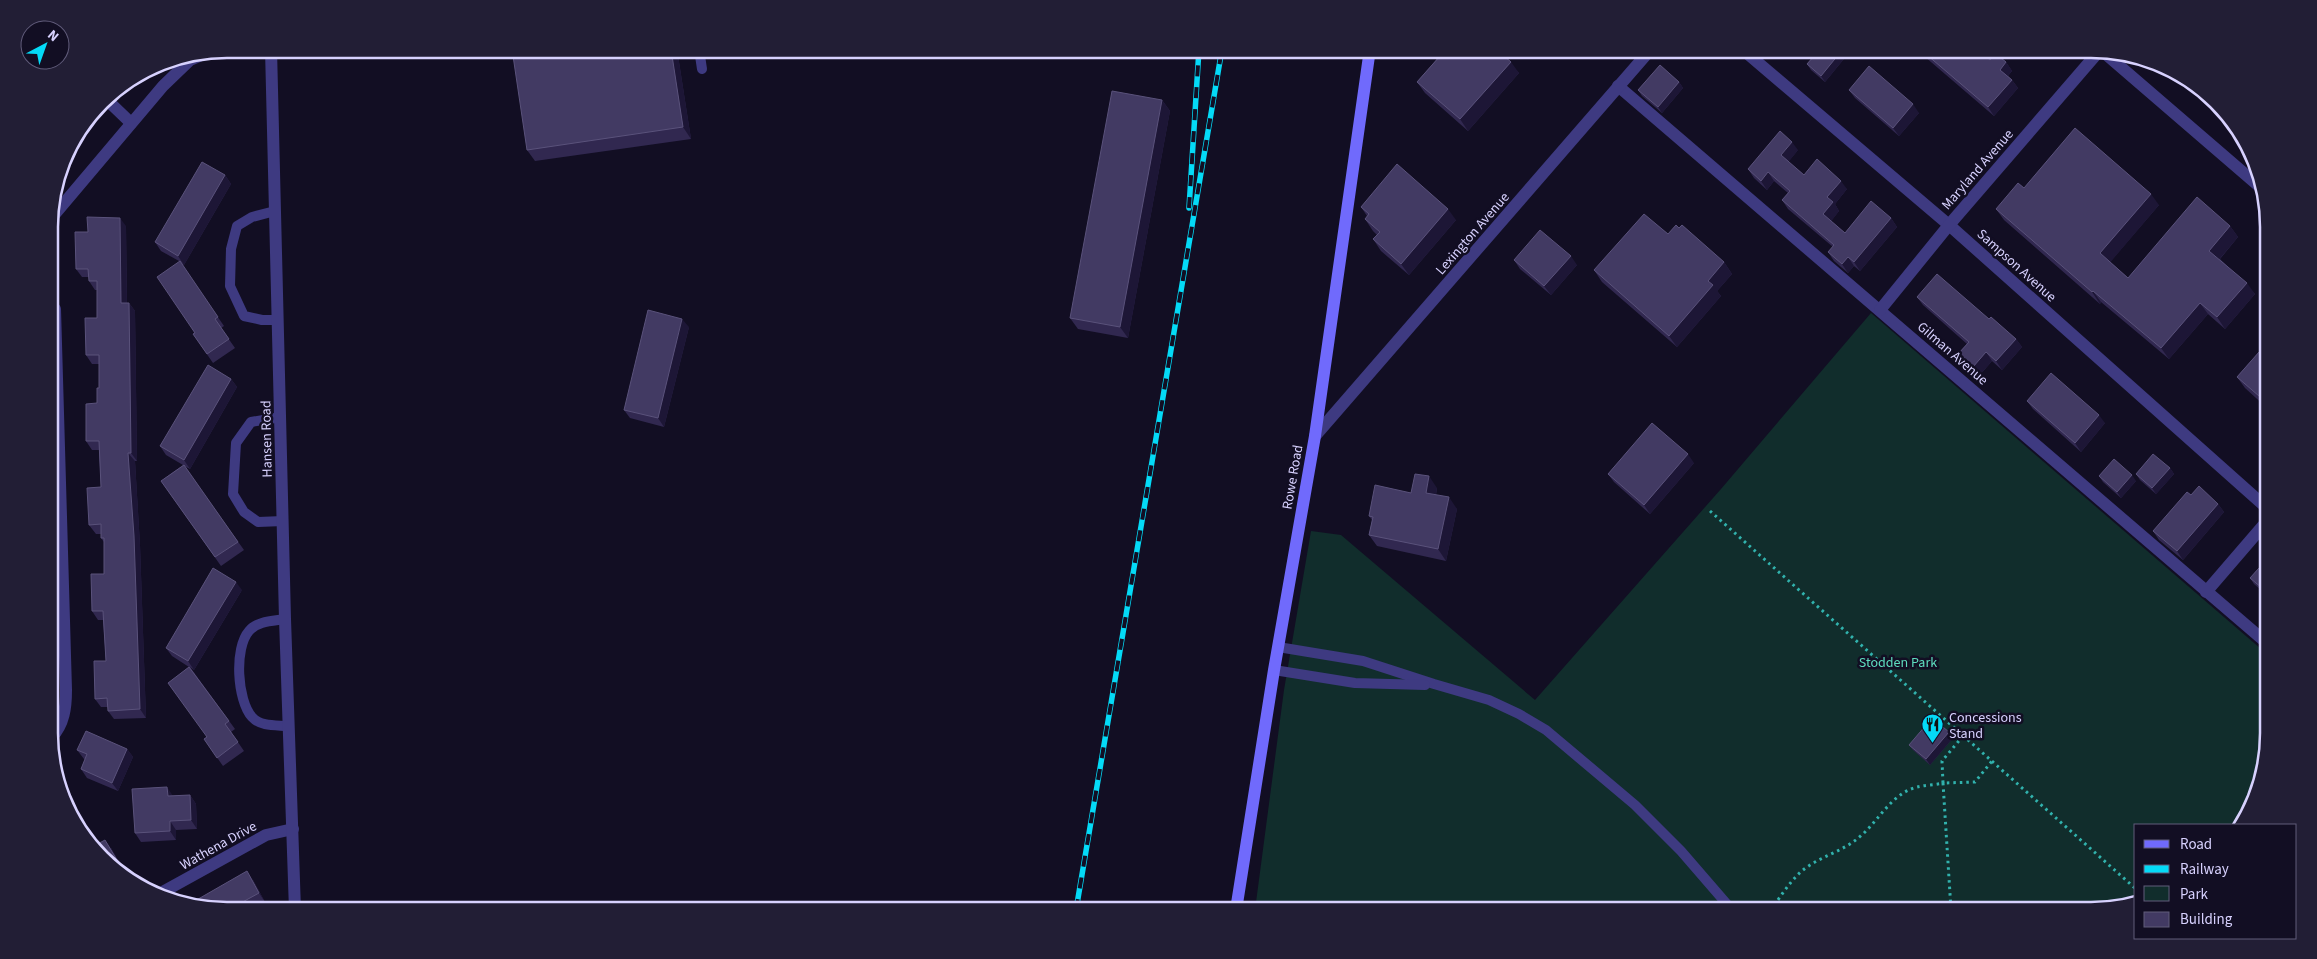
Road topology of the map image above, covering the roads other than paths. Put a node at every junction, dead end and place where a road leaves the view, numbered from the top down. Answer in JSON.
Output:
{"nodes":[{"id":1,"x":271,"y":58,"type":"edge"},
{"id":2,"x":700,"y":58,"type":"edge"},
{"id":3,"x":1369,"y":58,"type":"edge"},
{"id":4,"x":1643,"y":58,"type":"edge"},
{"id":5,"x":1753,"y":58,"type":"edge"},
{"id":6,"x":2093,"y":58,"type":"edge"},
{"id":7,"x":2110,"y":59,"type":"edge"},
{"id":8,"x":188,"y":62,"type":"edge"},
{"id":9,"x":702,"y":69,"type":"dead end"},
{"id":10,"x":1618,"y":86,"type":"junction"},
{"id":11,"x":111,"y":104,"type":"edge"},
{"id":12,"x":131,"y":123,"type":"junction"},
{"id":13,"x":2253,"y":181,"type":"edge"},
{"id":14,"x":59,"y":209,"type":"edge"},
{"id":15,"x":275,"y":211,"type":"junction"},
{"id":16,"x":1949,"y":225,"type":"junction"},
{"id":17,"x":1880,"y":310,"type":"junction"},
{"id":18,"x":277,"y":320,"type":"junction"},
{"id":19,"x":58,"y":413,"type":"edge"},
{"id":20,"x":281,"y":417,"type":"junction"},
{"id":21,"x":1315,"y":436,"type":"junction"},
{"id":22,"x":2260,"y":502,"type":"edge"},
{"id":23,"x":283,"y":521,"type":"junction"},
{"id":24,"x":2260,"y":529,"type":"edge"},
{"id":25,"x":2206,"y":592,"type":"junction"},
{"id":26,"x":285,"y":619,"type":"junction"},
{"id":27,"x":2260,"y":637,"type":"edge"},
{"id":28,"x":1278,"y":647,"type":"junction"},
{"id":29,"x":1274,"y":670,"type":"junction"},
{"id":30,"x":1434,"y":684,"type":"junction"},
{"id":31,"x":288,"y":726,"type":"junction"},
{"id":32,"x":58,"y":731,"type":"edge"},
{"id":33,"x":293,"y":829,"type":"junction"},
{"id":34,"x":166,"y":890,"type":"edge"},
{"id":35,"x":1237,"y":901,"type":"edge"},
{"id":36,"x":1724,"y":901,"type":"edge"},
{"id":37,"x":295,"y":902,"type":"edge"}],
"edges":[{"from":1,"to":15,"type":"street","name":"Hansen Road"},
{"from":2,"to":9,"type":"lane"},
{"from":3,"to":21,"type":"main road","name":"Rowe Road"},
{"from":4,"to":10,"type":"street","name":"Lexington Avenue"},
{"from":5,"to":16,"type":"street","name":"Sampson Avenue"},
{"from":6,"to":16,"type":"street","name":"Maryland Avenue"},
{"from":7,"to":13,"type":"street"},
{"from":8,"to":12,"type":"street"},
{"from":10,"to":17,"type":"street","name":"Gilman Avenue"},
{"from":10,"to":21,"type":"street","name":"Lexington Avenue"},
{"from":11,"to":12,"type":"street"},
{"from":12,"to":14,"type":"street"},
{"from":15,"to":18,"type":"street","name":"Hansen Road"},
{"from":15,"to":18,"type":"lane"},
{"from":16,"to":17,"type":"street","name":"Maryland Avenue"},
{"from":16,"to":22,"type":"street","name":"Sampson Avenue"},
{"from":17,"to":25,"type":"street","name":"Gilman Avenue"},
{"from":18,"to":20,"type":"street","name":"Hansen Road"},
{"from":19,"to":32,"type":"street"},
{"from":20,"to":23,"type":"street","name":"Hansen Road"},
{"from":20,"to":23,"type":"lane"},
{"from":21,"to":28,"type":"main road","name":"Rowe Road"},
{"from":23,"to":26,"type":"street","name":"Hansen Road"},
{"from":24,"to":25,"type":"street"},
{"from":25,"to":27,"type":"street","name":"Gilman Avenue"},
{"from":26,"to":31,"type":"street","name":"Hansen Road"},
{"from":26,"to":31,"type":"lane"},
{"from":28,"to":29,"type":"main road","name":"Rowe Road"},
{"from":28,"to":30,"type":"lane"},
{"from":29,"to":30,"type":"lane"},
{"from":29,"to":35,"type":"main road","name":"Rowe Road"},
{"from":30,"to":36,"type":"lane"},
{"from":31,"to":33,"type":"street","name":"Hansen Road"},
{"from":33,"to":34,"type":"street","name":"Wathena Drive"},
{"from":33,"to":37,"type":"street","name":"Hansen Road"}]}
